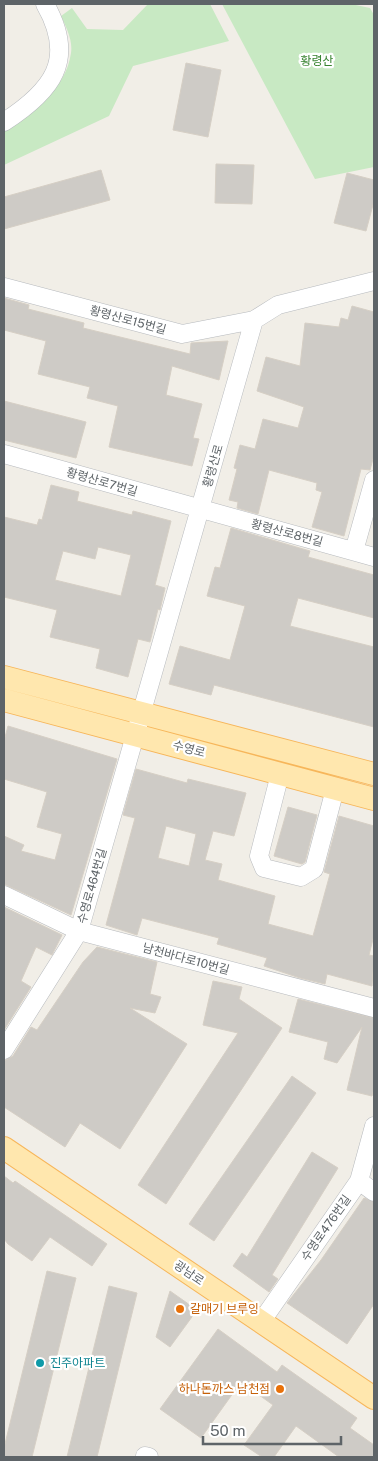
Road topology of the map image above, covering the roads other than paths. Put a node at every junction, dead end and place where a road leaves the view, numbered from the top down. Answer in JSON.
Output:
{"nodes":[{"id":1,"x":45,"y":4,"type":"edge"},
{"id":2,"x":4,"y":122,"type":"edge"},
{"id":3,"x":374,"y":281,"type":"edge"},
{"id":4,"x":4,"y":287,"type":"edge"},
{"id":5,"x":254,"y":320,"type":"junction"},
{"id":6,"x":4,"y":454,"type":"edge"},
{"id":7,"x":374,"y":480,"type":"edge"},
{"id":8,"x":201,"y":510,"type":"junction"},
{"id":9,"x":354,"y":551,"type":"junction"},
{"id":10,"x":374,"y":556,"type":"edge"},
{"id":11,"x":4,"y":677,"type":"edge"},
{"id":12,"x":4,"y":700,"type":"edge"},
{"id":13,"x":142,"y":714,"type":"junction"},
{"id":14,"x":136,"y":735,"type":"junction"},
{"id":15,"x":280,"y":774,"type":"junction"},
{"id":16,"x":374,"y":774,"type":"edge"},
{"id":17,"x":335,"y":789,"type":"junction"},
{"id":18,"x":374,"y":799,"type":"edge"},
{"id":19,"x":4,"y":895,"type":"edge"},
{"id":20,"x":79,"y":930,"type":"junction"},
{"id":21,"x":374,"y":1008,"type":"edge"},
{"id":22,"x":4,"y":1050,"type":"edge"},
{"id":23,"x":374,"y":1126,"type":"edge"},
{"id":24,"x":4,"y":1148,"type":"edge"},
{"id":25,"x":359,"y":1181,"type":"junction"},
{"id":26,"x":374,"y":1192,"type":"edge"},
{"id":27,"x":261,"y":1322,"type":"junction"},
{"id":28,"x":374,"y":1398,"type":"edge"}],
"edges":[{"from":1,"to":2,"type":"street"},
{"from":3,"to":5,"type":"street"},
{"from":4,"to":5,"type":"street","name":"황령산로15번길"},
{"from":5,"to":8,"type":"street","name":"황령산로"},
{"from":6,"to":8,"type":"street","name":"황령산로7번길"},
{"from":7,"to":9,"type":"street"},
{"from":8,"to":9,"type":"street","name":"황령산로8번길"},
{"from":8,"to":13,"type":"street","name":"황령산로"},
{"from":9,"to":10,"type":"street","name":"황령산로8번길"},
{"from":11,"to":13,"type":"main road","name":"수영로"},
{"from":12,"to":14,"type":"main road","name":"수영로"},
{"from":13,"to":14,"type":"street","name":"황령산로"},
{"from":13,"to":16,"type":"main road","name":"수영로"},
{"from":14,"to":15,"type":"main road","name":"수영로"},
{"from":14,"to":20,"type":"street","name":"수영로464번길"},
{"from":15,"to":17,"type":"main road","name":"수영로"},
{"from":15,"to":17,"type":"street"},
{"from":17,"to":18,"type":"main road","name":"수영로"},
{"from":19,"to":20,"type":"street","name":"남천바다로10번길"},
{"from":20,"to":21,"type":"street","name":"남천바다로10번길"},
{"from":20,"to":22,"type":"street","name":"수영로464번길"},
{"from":23,"to":25,"type":"street","name":"수영로476번길"},
{"from":24,"to":27,"type":"main road","name":"광남로"},
{"from":25,"to":26,"type":"street"},
{"from":25,"to":27,"type":"street","name":"수영로476번길"},
{"from":27,"to":28,"type":"main road","name":"광남로"}]}
